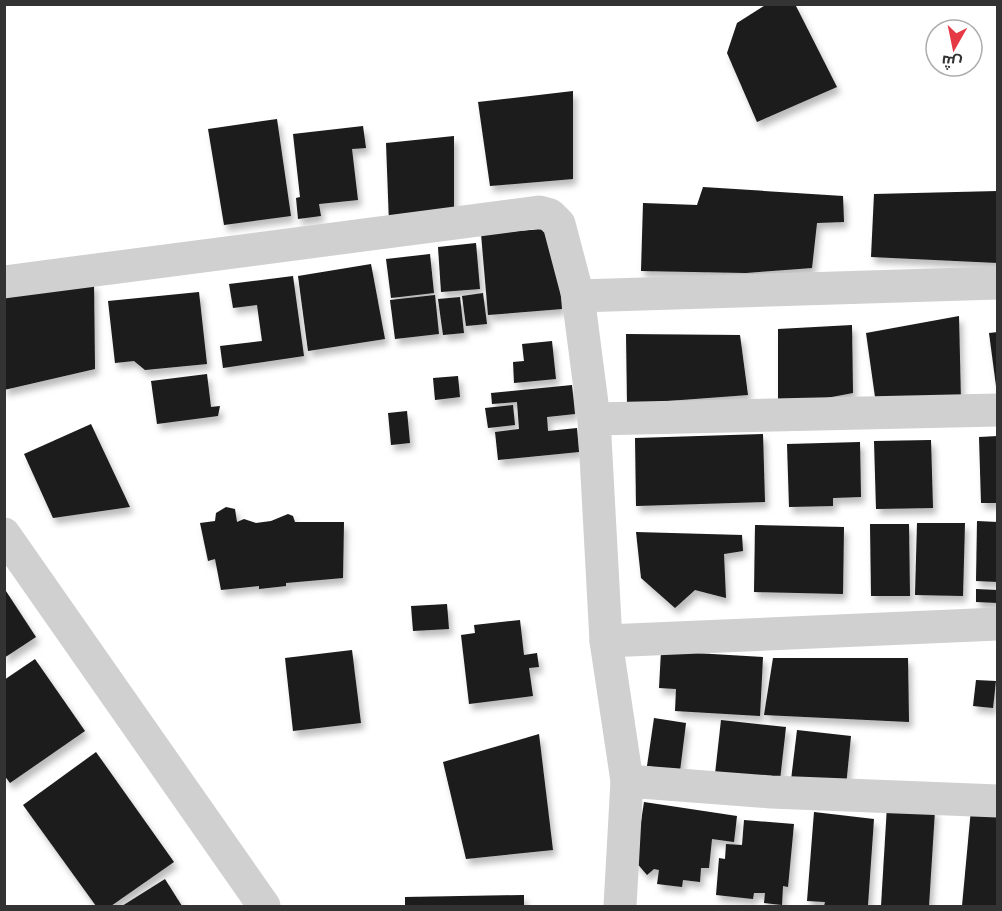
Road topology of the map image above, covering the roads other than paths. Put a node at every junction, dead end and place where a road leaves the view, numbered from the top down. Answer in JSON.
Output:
{"nodes":[{"id":1,"x":4,"y":282,"type":"edge"},
{"id":2,"x":998,"y":283,"type":"edge"},
{"id":3,"x":578,"y":296,"type":"junction"},
{"id":4,"x":998,"y":410,"type":"edge"},
{"id":5,"x":594,"y":419,"type":"junction"},
{"id":6,"x":4,"y":534,"type":"edge"},
{"id":7,"x":998,"y":624,"type":"edge"},
{"id":8,"x":606,"y":641,"type":"junction"},
{"id":9,"x":627,"y":781,"type":"junction"},
{"id":10,"x":998,"y":801,"type":"edge"},
{"id":11,"x":264,"y":906,"type":"edge"},
{"id":12,"x":620,"y":906,"type":"edge"}],
"edges":[{"from":1,"to":3,"type":"street"},
{"from":2,"to":3,"type":"street"},
{"from":3,"to":5,"type":"street"},
{"from":4,"to":5,"type":"street"},
{"from":5,"to":8,"type":"street"},
{"from":6,"to":11,"type":"street"},
{"from":7,"to":8,"type":"street"},
{"from":8,"to":9,"type":"street"},
{"from":9,"to":10,"type":"street"},
{"from":9,"to":12,"type":"street"}]}
